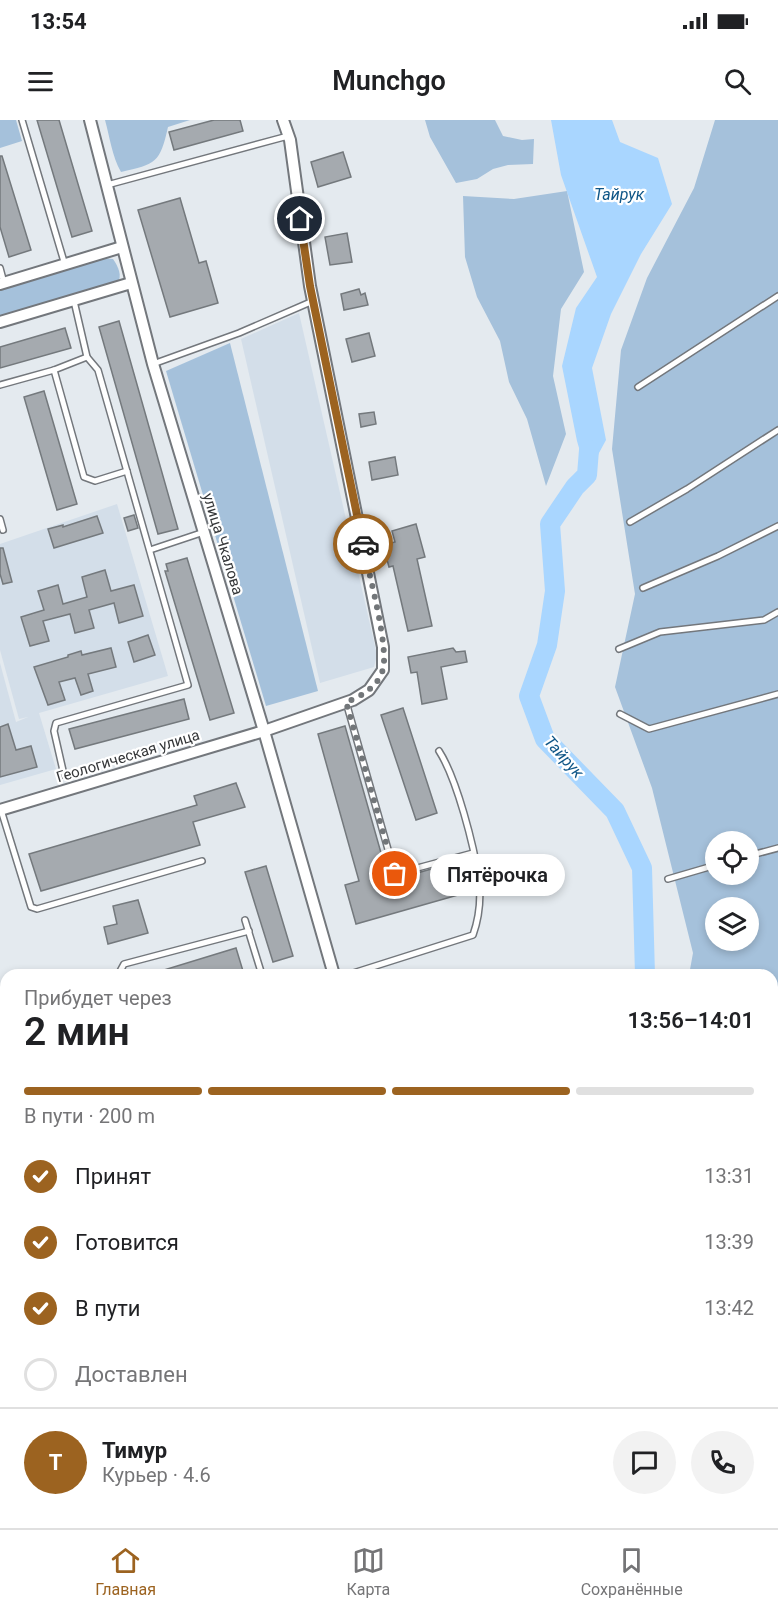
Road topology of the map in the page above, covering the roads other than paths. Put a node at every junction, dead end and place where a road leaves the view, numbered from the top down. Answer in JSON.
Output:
{"nodes":[{"id":1,"x":22,"y":120,"type":"edge"},
{"id":2,"x":90,"y":120,"type":"edge"},
{"id":3,"x":282,"y":120,"type":"edge"},
{"id":4,"x":288,"y":136,"type":"junction"},
{"id":5,"x":107,"y":185,"type":"junction"},
{"id":6,"x":122,"y":247,"type":"junction"},
{"id":7,"x":65,"y":265,"type":"junction"},
{"id":8,"x":0,"y":268,"type":"edge"},
{"id":9,"x":2,"y":283,"type":"edge"},
{"id":10,"x":131,"y":283,"type":"junction"},
{"id":11,"x":778,"y":296,"type":"edge"},
{"id":12,"x":74,"y":301,"type":"junction"},
{"id":13,"x":313,"y":301,"type":"junction"},
{"id":14,"x":0,"y":322,"type":"edge"},
{"id":15,"x":87,"y":357,"type":"junction"},
{"id":16,"x":153,"y":364,"type":"junction"},
{"id":17,"x":54,"y":370,"type":"junction"},
{"id":18,"x":0,"y":385,"type":"edge"},
{"id":19,"x":638,"y":387,"type":"dead end"},
{"id":20,"x":778,"y":430,"type":"edge"},
{"id":21,"x":127,"y":471,"type":"junction"},
{"id":22,"x":0,"y":519,"type":"edge"},
{"id":23,"x":630,"y":522,"type":"dead end"},
{"id":24,"x":778,"y":526,"type":"edge"},
{"id":25,"x":3,"y":530,"type":"dead end"},
{"id":26,"x":204,"y":531,"type":"junction"},
{"id":27,"x":150,"y":550,"type":"junction"},
{"id":28,"x":643,"y":588,"type":"dead end"},
{"id":29,"x":778,"y":612,"type":"edge"},
{"id":30,"x":619,"y":649,"type":"dead end"},
{"id":31,"x":778,"y":694,"type":"edge"},
{"id":32,"x":346,"y":702,"type":"junction"},
{"id":33,"x":620,"y":714,"type":"dead end"},
{"id":34,"x":264,"y":731,"type":"junction"},
{"id":35,"x":439,"y":751,"type":"dead end"},
{"id":36,"x":64,"y":775,"type":"dead end"},
{"id":37,"x":1,"y":810,"type":"edge"},
{"id":38,"x":778,"y":848,"type":"edge"},
{"id":39,"x":473,"y":853,"type":"junction"},
{"id":40,"x":759,"y":853,"type":"edge"},
{"id":41,"x":202,"y":861,"type":"dead end"},
{"id":42,"x":705,"y":868,"type":"edge"},
{"id":43,"x":668,"y":879,"type":"dead end"},
{"id":44,"x":245,"y":920,"type":"dead end"},
{"id":45,"x":249,"y":931,"type":"junction"},
{"id":46,"x":121,"y":969,"type":"edge"},
{"id":47,"x":260,"y":969,"type":"edge"},
{"id":48,"x":332,"y":969,"type":"edge"},
{"id":49,"x":366,"y":969,"type":"edge"}],
"edges":[{"from":1,"to":7,"type":"lane"},
{"from":2,"to":5,"type":"street","name":"улица Чкалова"},
{"from":3,"to":4,"type":"street","name":"Геологическая улица"},
{"from":4,"to":5,"type":"lane"},
{"from":4,"to":13,"type":"street","name":"Геологическая улица"},
{"from":5,"to":6,"type":"street","name":"улица Чкалова"},
{"from":6,"to":7,"type":"street"},
{"from":6,"to":10,"type":"street","name":"улица Чкалова"},
{"from":7,"to":9,"type":"street"},
{"from":8,"to":9,"type":"lane"},
{"from":10,"to":12,"type":"street"},
{"from":10,"to":16,"type":"street","name":"улица Чкалова"},
{"from":11,"to":19,"type":"lane"},
{"from":12,"to":14,"type":"street"},
{"from":12,"to":15,"type":"lane"},
{"from":13,"to":16,"type":"lane"},
{"from":13,"to":32,"type":"street","name":"Геологическая улица"},
{"from":15,"to":17,"type":"lane"},
{"from":15,"to":21,"type":"lane"},
{"from":16,"to":26,"type":"street","name":"улица Чкалова"},
{"from":17,"to":18,"type":"lane"},
{"from":17,"to":21,"type":"lane"},
{"from":20,"to":23,"type":"lane"},
{"from":21,"to":27,"type":"lane"},
{"from":22,"to":25,"type":"lane"},
{"from":24,"to":28,"type":"lane"},
{"from":26,"to":27,"type":"lane"},
{"from":26,"to":34,"type":"street","name":"улица Чкалова"},
{"from":27,"to":36,"type":"lane"},
{"from":29,"to":30,"type":"lane"},
{"from":31,"to":33,"type":"lane"},
{"from":32,"to":34,"type":"street","name":"Геологическая улица"},
{"from":32,"to":39,"type":"lane"},
{"from":34,"to":37,"type":"street","name":"Геологическая улица"},
{"from":34,"to":48,"type":"street","name":"улица Чкалова"},
{"from":35,"to":39,"type":"lane"},
{"from":37,"to":41,"type":"lane"},
{"from":38,"to":40,"type":"lane"},
{"from":39,"to":49,"type":"lane"},
{"from":42,"to":43,"type":"lane"},
{"from":44,"to":45,"type":"lane"},
{"from":45,"to":46,"type":"lane"},
{"from":45,"to":47,"type":"lane"}]}
